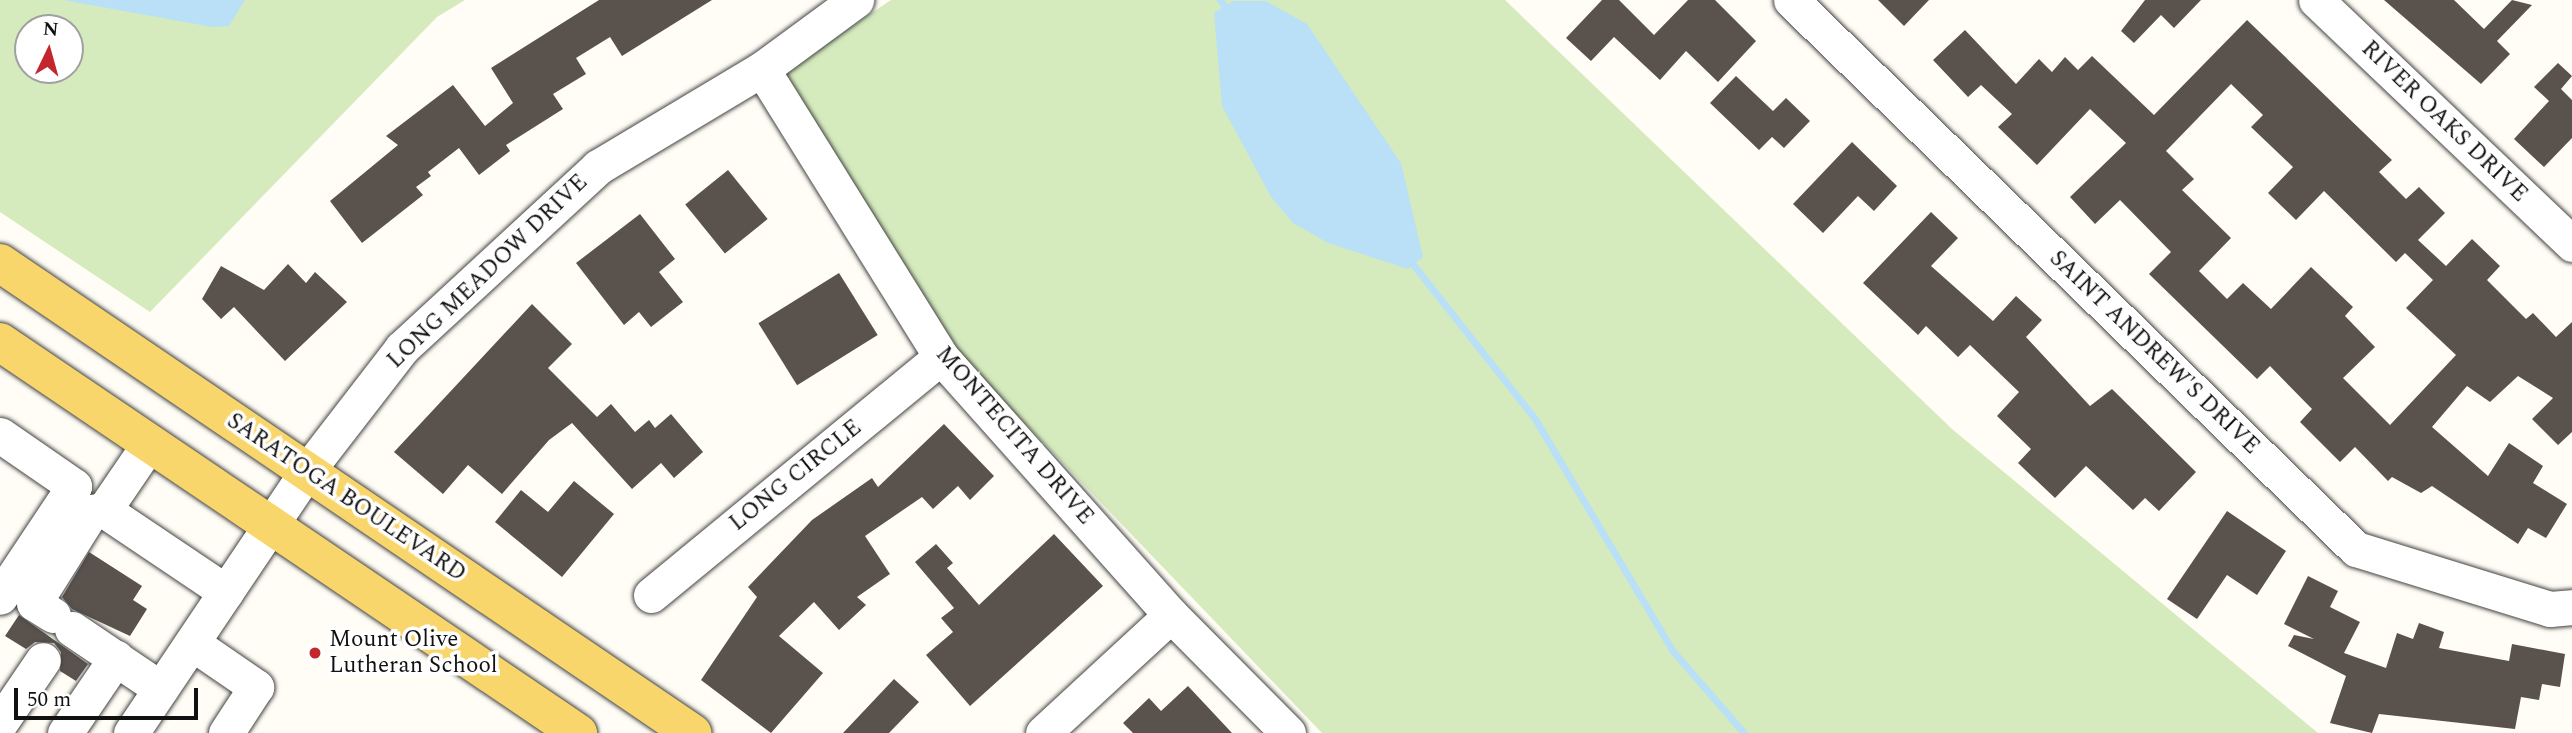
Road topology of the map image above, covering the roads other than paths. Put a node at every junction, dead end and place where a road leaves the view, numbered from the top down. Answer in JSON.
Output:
{"nodes":[{"id":1,"x":856,"y":0,"type":"edge"},
{"id":2,"x":1791,"y":0,"type":"edge"},
{"id":3,"x":2316,"y":0,"type":"edge"},
{"id":4,"x":762,"y":69,"type":"junction"},
{"id":5,"x":2572,"y":244,"type":"edge"},
{"id":6,"x":0,"y":263,"type":"edge"},
{"id":7,"x":0,"y":342,"type":"edge"},
{"id":8,"x":941,"y":357,"type":"junction"},
{"id":9,"x":0,"y":435,"type":"edge"},
{"id":10,"x":149,"y":444,"type":"junction"},
{"id":11,"x":307,"y":471,"type":"junction"},
{"id":12,"x":104,"y":510,"type":"junction"},
{"id":13,"x":270,"y":526,"type":"junction"},
{"id":14,"x":226,"y":592,"type":"junction"},
{"id":15,"x":651,"y":595,"type":"dead end"},
{"id":16,"x":0,"y":597,"type":"edge"},
{"id":17,"x":2572,"y":607,"type":"edge"},
{"id":18,"x":1171,"y":615,"type":"junction"},
{"id":19,"x":192,"y":643,"type":"junction"},
{"id":20,"x":116,"y":658,"type":"junction"},
{"id":21,"x":39,"y":666,"type":"dead end"},
{"id":22,"x":161,"y":689,"type":"junction"},
{"id":23,"x":0,"y":723,"type":"edge"},
{"id":24,"x":65,"y":733,"type":"edge"},
{"id":25,"x":131,"y":733,"type":"edge"},
{"id":26,"x":226,"y":733,"type":"edge"},
{"id":27,"x":578,"y":733,"type":"edge"},
{"id":28,"x":692,"y":733,"type":"edge"},
{"id":29,"x":1043,"y":733,"type":"edge"},
{"id":30,"x":1288,"y":733,"type":"edge"}],
"edges":[{"from":1,"to":4,"type":"street","name":"LONG MEADOW DRIVE"},
{"from":2,"to":17,"type":"street","name":"SAINT ANDREW'S DRIVE"},
{"from":3,"to":5,"type":"street","name":"RIVER OAKS DRIVE"},
{"from":4,"to":8,"type":"street","name":"MONTECITA DRIVE"},
{"from":4,"to":11,"type":"street","name":"LONG MEADOW DRIVE"},
{"from":6,"to":11,"type":"main road","name":"SARATOGA BOULEVARD"},
{"from":7,"to":10,"type":"main road"},
{"from":8,"to":15,"type":"street","name":"LONG CIRCLE"},
{"from":8,"to":18,"type":"street","name":"MONTECITA DRIVE"},
{"from":9,"to":16,"type":"street"},
{"from":10,"to":12,"type":"street"},
{"from":10,"to":13,"type":"main road"},
{"from":11,"to":13,"type":"street","name":"LONG MEADOW DRIVE"},
{"from":11,"to":28,"type":"main road","name":"SARATOGA BOULEVARD"},
{"from":12,"to":14,"type":"street"},
{"from":12,"to":20,"type":"street"},
{"from":13,"to":14,"type":"street","name":"LONG MEADOW DRIVE"},
{"from":13,"to":27,"type":"main road"},
{"from":14,"to":19,"type":"street","name":"LONG MEADOW DRIVE"},
{"from":18,"to":29,"type":"street"},
{"from":18,"to":30,"type":"street","name":"MONTECITA DRIVE"},
{"from":19,"to":22,"type":"street","name":"LONG MEADOW DRIVE"},
{"from":19,"to":26,"type":"street"},
{"from":20,"to":22,"type":"street"},
{"from":20,"to":24,"type":"street"},
{"from":21,"to":23,"type":"street"},
{"from":22,"to":25,"type":"street","name":"LONG MEADOW DRIVE"}]}
